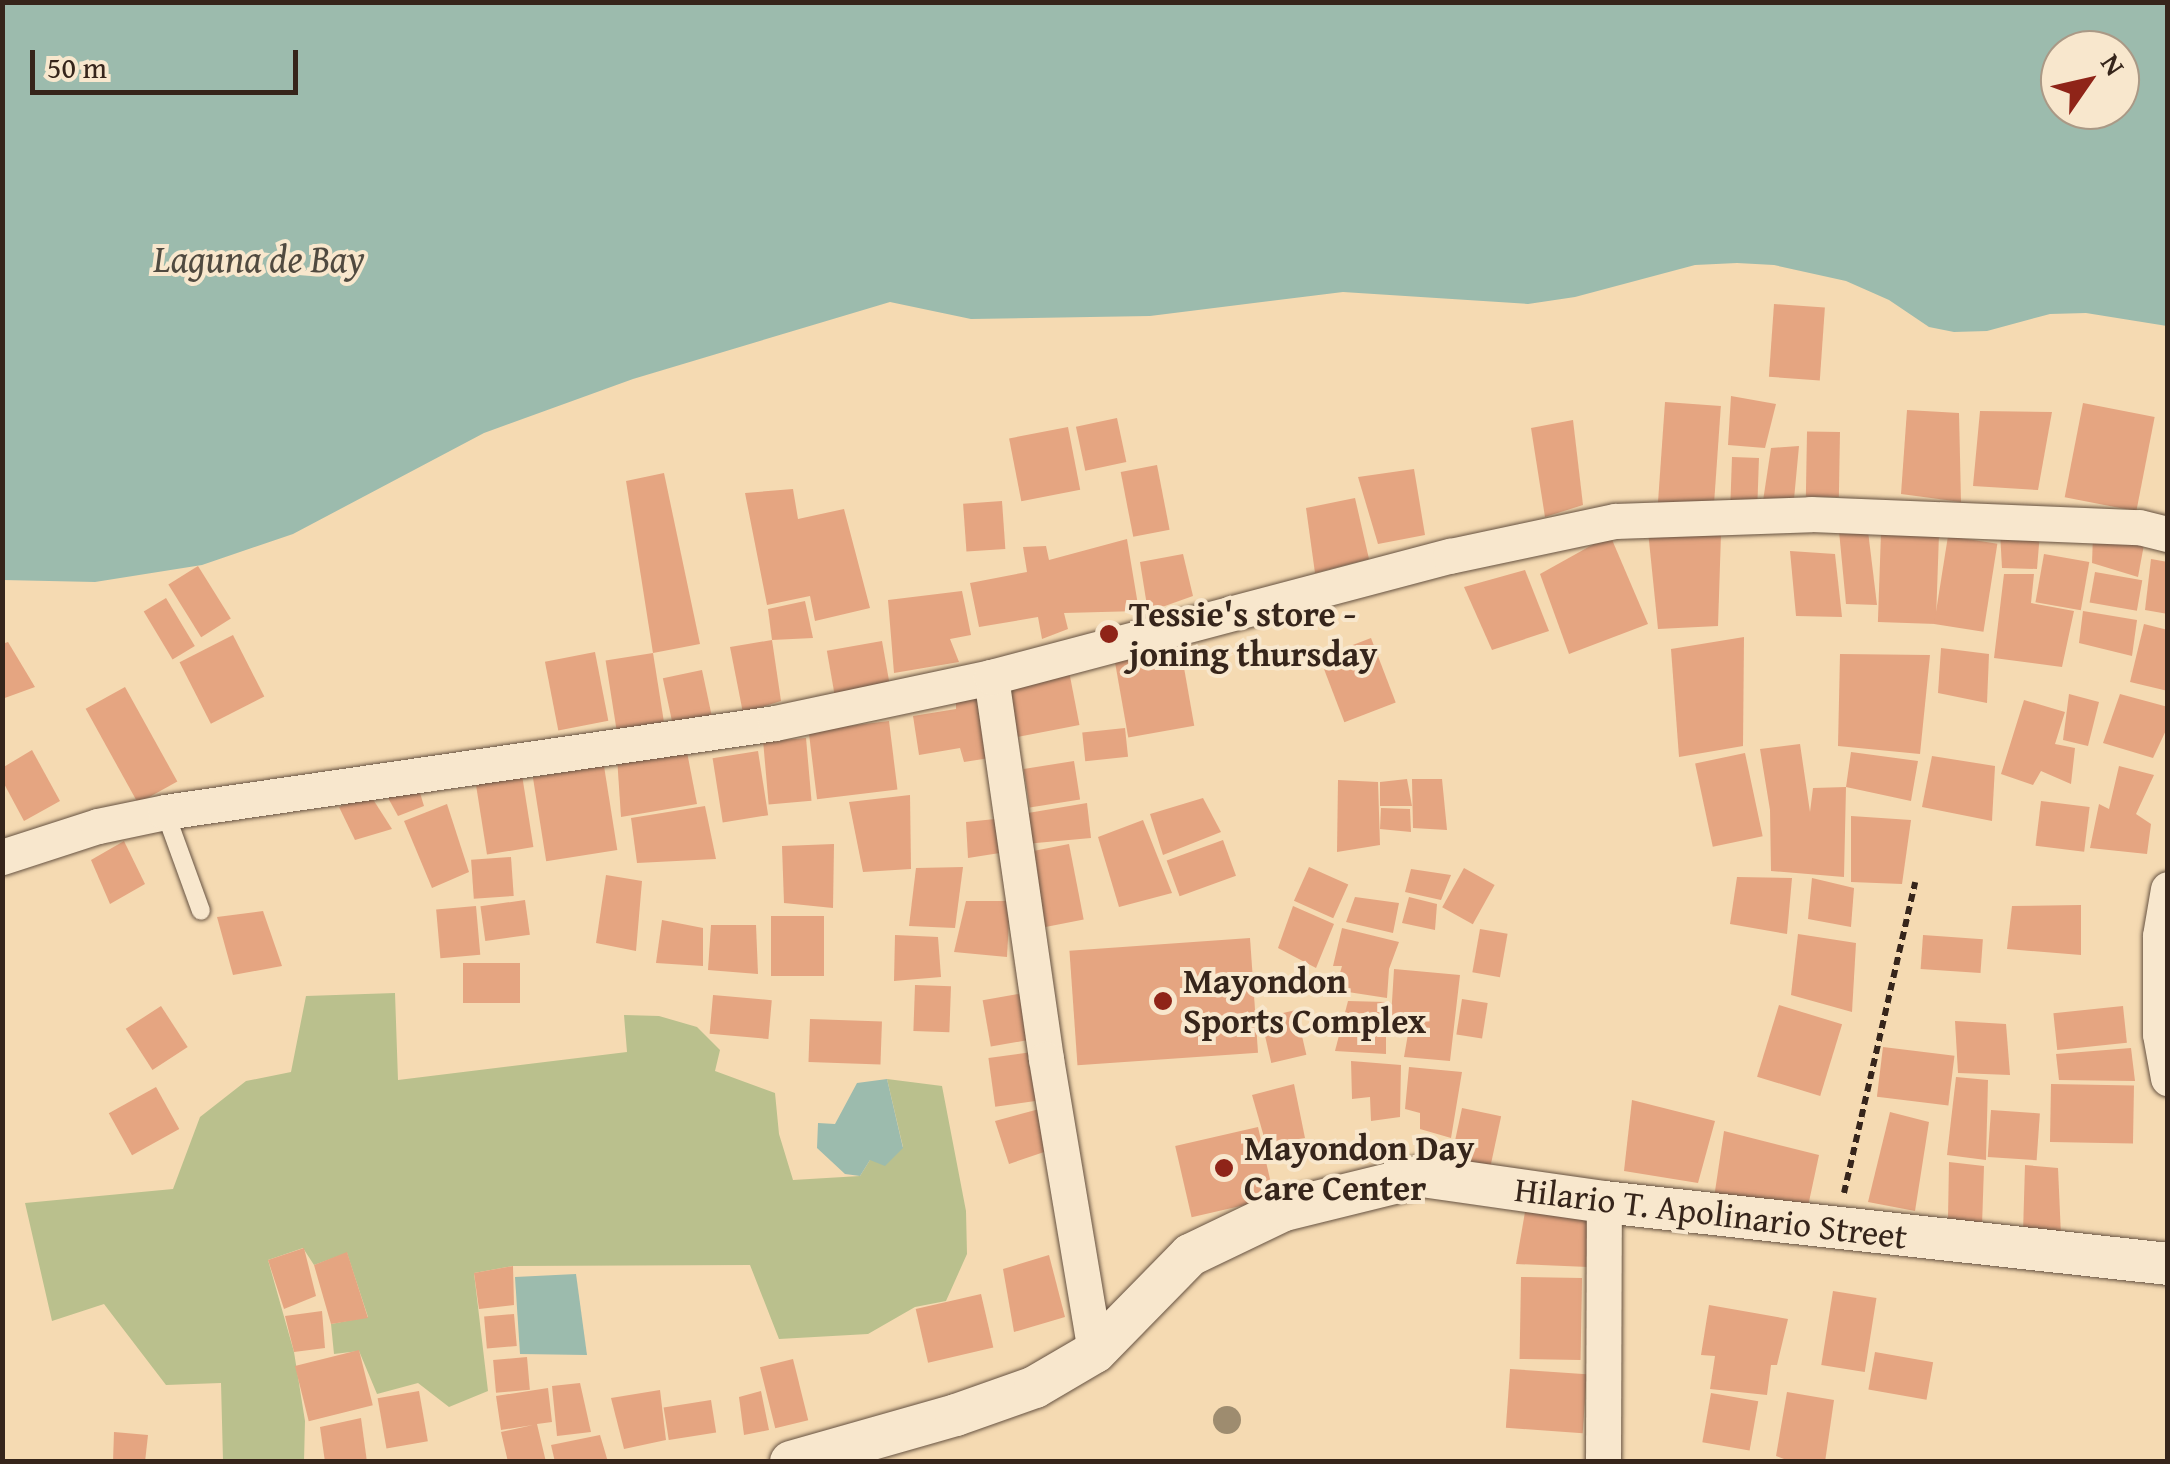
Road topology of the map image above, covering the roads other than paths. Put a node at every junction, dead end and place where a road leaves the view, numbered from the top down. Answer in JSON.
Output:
{"nodes":[{"id":1,"x":2168,"y":534,"type":"edge"},
{"id":2,"x":991,"y":678,"type":"junction"},
{"id":3,"x":165,"y":812,"type":"junction"},
{"id":4,"x":2,"y":856,"type":"edge"},
{"id":5,"x":2168,"y":889,"type":"edge"},
{"id":6,"x":202,"y":911,"type":"dead end"},
{"id":7,"x":2168,"y":1078,"type":"edge"},
{"id":8,"x":1604,"y":1202,"type":"junction"},
{"id":9,"x":2168,"y":1264,"type":"edge"},
{"id":10,"x":1095,"y":1352,"type":"junction"},
{"id":11,"x":791,"y":1462,"type":"edge"},
{"id":12,"x":1603,"y":1462,"type":"edge"}],
"edges":[{"from":1,"to":2,"type":"street"},
{"from":2,"to":3,"type":"street"},
{"from":2,"to":10,"type":"street"},
{"from":3,"to":4,"type":"street"},
{"from":3,"to":6,"type":"lane"},
{"from":5,"to":7,"type":"street"},
{"from":8,"to":9,"type":"street","name":"Hilario T. Apolinario Street"},
{"from":8,"to":10,"type":"street","name":"Hilario T. Apolinario Street"},
{"from":8,"to":12,"type":"street"},
{"from":10,"to":11,"type":"street","name":"Hilario T. Apolinario Street"}]}
